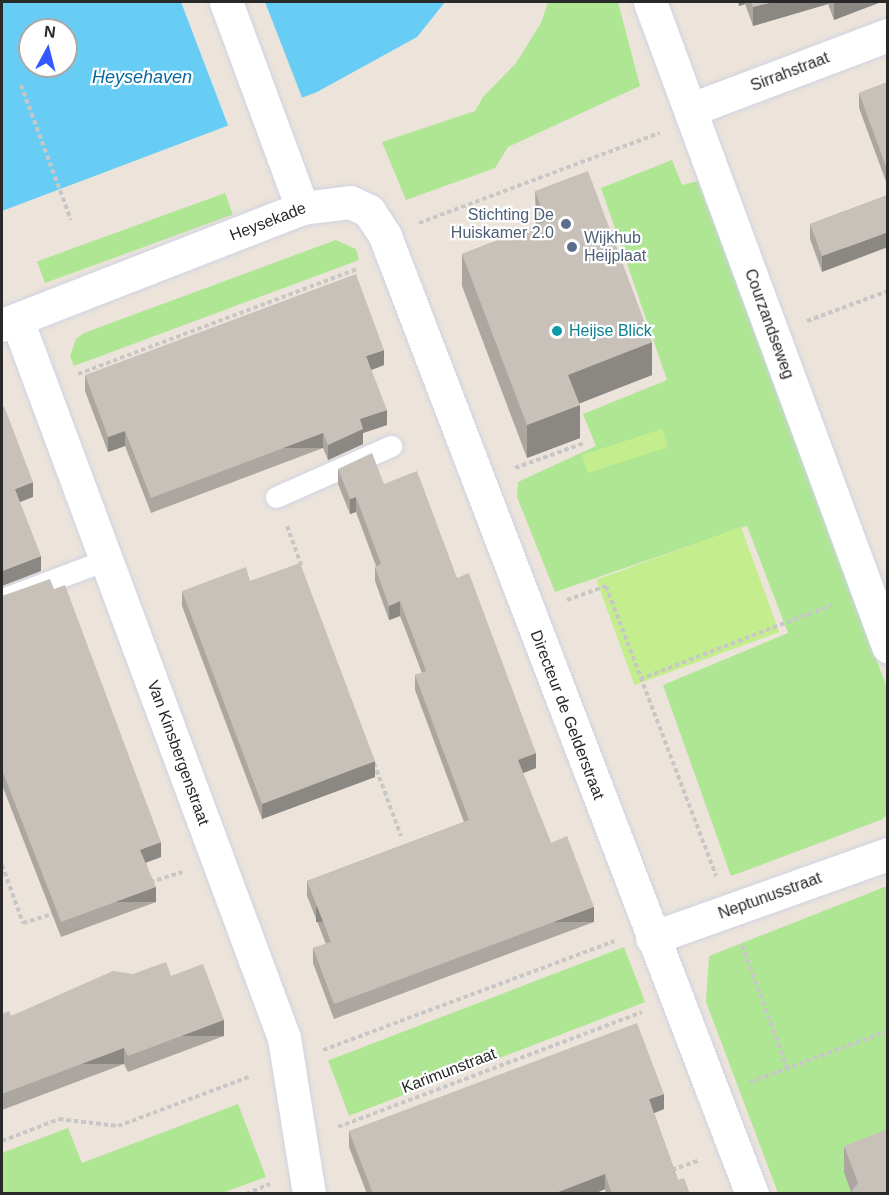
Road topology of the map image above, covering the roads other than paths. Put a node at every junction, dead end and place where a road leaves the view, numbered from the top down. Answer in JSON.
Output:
{"nodes":[{"id":1,"x":226,"y":2,"type":"edge"},
{"id":2,"x":650,"y":2,"type":"edge"},
{"id":3,"x":888,"y":35,"type":"edge"},
{"id":4,"x":693,"y":114,"type":"junction"},
{"id":5,"x":302,"y":208,"type":"junction"},
{"id":6,"x":388,"y":245,"type":"joint"},
{"id":7,"x":9,"y":322,"type":"edge"},
{"id":8,"x":391,"y":446,"type":"dead end"},
{"id":9,"x":276,"y":497,"type":"road end"},
{"id":10,"x":106,"y":560,"type":"junction"},
{"id":11,"x":2,"y":599,"type":"edge"},
{"id":12,"x":888,"y":646,"type":"edge"},
{"id":13,"x":888,"y":854,"type":"edge"},
{"id":14,"x":651,"y":938,"type":"junction"},
{"id":15,"x":309,"y":1194,"type":"edge"},
{"id":16,"x":752,"y":1194,"type":"edge"}],
"edges":[{"from":1,"to":5,"type":"street"},
{"from":2,"to":4,"type":"street","name":"Courzandseweg"},
{"from":3,"to":4,"type":"street","name":"Sirrahstraat"},
{"from":4,"to":12,"type":"street","name":"Courzandseweg"},
{"from":5,"to":6,"type":"street","name":"Heysekade"},
{"from":5,"to":7,"type":"street","name":"Heysekade"},
{"from":6,"to":14,"type":"street","name":"Directeur de Gelderstraat"},
{"from":7,"to":10,"type":"street","name":"Van Kinsbergenstraat"},
{"from":8,"to":9,"type":"lane"},
{"from":10,"to":11,"type":"lane"},
{"from":10,"to":15,"type":"street","name":"Van Kinsbergenstraat"},
{"from":13,"to":14,"type":"street","name":"Neptunusstraat"},
{"from":14,"to":16,"type":"street","name":"Directeur de Gelderstraat"}]}
